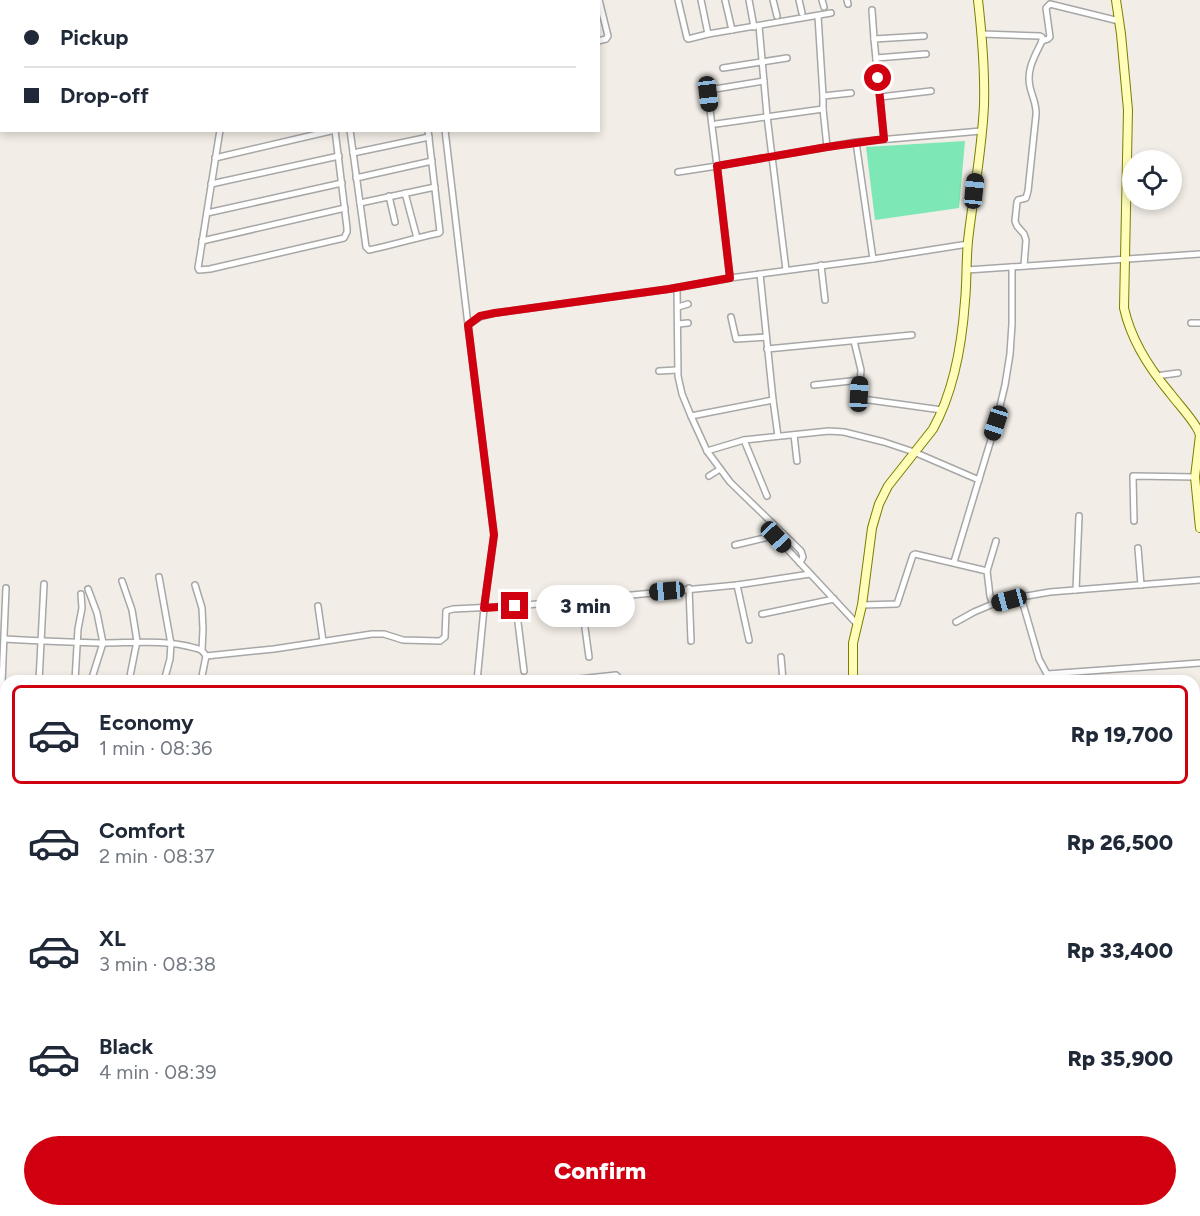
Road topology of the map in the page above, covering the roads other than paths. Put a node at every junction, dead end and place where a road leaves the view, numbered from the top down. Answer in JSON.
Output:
{"nodes":[{"id":1,"x":678,"y":0,"type":"edge"},
{"id":2,"x":701,"y":0,"type":"edge"},
{"id":3,"x":726,"y":0,"type":"edge"},
{"id":4,"x":748,"y":0,"type":"edge"},
{"id":5,"x":773,"y":0,"type":"edge"},
{"id":6,"x":799,"y":0,"type":"edge"},
{"id":7,"x":822,"y":0,"type":"edge"},
{"id":8,"x":978,"y":0,"type":"edge"},
{"id":9,"x":1116,"y":0,"type":"edge"},
{"id":10,"x":824,"y":7,"type":"dead end"},
{"id":11,"x":600,"y":8,"type":"edge"},
{"id":12,"x":872,"y":10,"type":"dead end"},
{"id":13,"x":802,"y":13,"type":"dead end"},
{"id":14,"x":831,"y":13,"type":"dead end"},
{"id":15,"x":777,"y":16,"type":"dead end"},
{"id":16,"x":818,"y":16,"type":"junction"},
{"id":17,"x":1119,"y":21,"type":"junction"},
{"id":18,"x":757,"y":26,"type":"junction"},
{"id":19,"x":732,"y":30,"type":"junction"},
{"id":20,"x":708,"y":34,"type":"junction"},
{"id":21,"x":982,"y":34,"type":"junction"},
{"id":22,"x":924,"y":36,"type":"dead end"},
{"id":23,"x":874,"y":39,"type":"junction"},
{"id":24,"x":600,"y":40,"type":"edge"},
{"id":25,"x":1045,"y":40,"type":"junction"},
{"id":26,"x":926,"y":54,"type":"dead end"},
{"id":27,"x":787,"y":58,"type":"dead end"},
{"id":28,"x":876,"y":58,"type":"junction"},
{"id":29,"x":763,"y":62,"type":"junction"},
{"id":30,"x":723,"y":68,"type":"dead end"},
{"id":31,"x":764,"y":81,"type":"junction"},
{"id":32,"x":932,"y":91,"type":"dead end"},
{"id":33,"x":851,"y":93,"type":"dead end"},
{"id":34,"x":823,"y":96,"type":"junction"},
{"id":35,"x":880,"y":98,"type":"junction"},
{"id":36,"x":823,"y":109,"type":"junction"},
{"id":37,"x":766,"y":116,"type":"junction"},
{"id":38,"x":716,"y":124,"type":"dead end"},
{"id":39,"x":981,"y":131,"type":"junction"},
{"id":40,"x":220,"y":132,"type":"edge"},
{"id":41,"x":336,"y":132,"type":"edge"},
{"id":42,"x":348,"y":132,"type":"edge"},
{"id":43,"x":445,"y":132,"type":"edge"},
{"id":44,"x":428,"y":134,"type":"edge"},
{"id":45,"x":884,"y":139,"type":"junction"},
{"id":46,"x":856,"y":142,"type":"junction"},
{"id":47,"x":827,"y":147,"type":"junction"},
{"id":48,"x":353,"y":153,"type":"junction"},
{"id":49,"x":339,"y":156,"type":"junction"},
{"id":50,"x":771,"y":156,"type":"junction"},
{"id":51,"x":215,"y":158,"type":"junction"},
{"id":52,"x":432,"y":161,"type":"junction"},
{"id":53,"x":717,"y":166,"type":"junction"},
{"id":54,"x":678,"y":172,"type":"dead end"},
{"id":55,"x":356,"y":178,"type":"junction"},
{"id":56,"x":342,"y":183,"type":"junction"},
{"id":57,"x":211,"y":184,"type":"junction"},
{"id":58,"x":435,"y":186,"type":"junction"},
{"id":59,"x":405,"y":193,"type":"junction"},
{"id":60,"x":389,"y":196,"type":"junction"},
{"id":61,"x":360,"y":203,"type":"junction"},
{"id":62,"x":345,"y":208,"type":"junction"},
{"id":63,"x":207,"y":213,"type":"junction"},
{"id":64,"x":395,"y":222,"type":"dead end"},
{"id":65,"x":417,"y":238,"type":"junction"},
{"id":66,"x":202,"y":241,"type":"junction"},
{"id":67,"x":968,"y":244,"type":"junction"},
{"id":68,"x":1200,"y":254,"type":"edge"},
{"id":69,"x":1124,"y":258,"type":"junction"},
{"id":70,"x":873,"y":259,"type":"junction"},
{"id":71,"x":821,"y":265,"type":"junction"},
{"id":72,"x":1024,"y":266,"type":"junction"},
{"id":73,"x":1012,"y":267,"type":"junction"},
{"id":74,"x":786,"y":270,"type":"junction"},
{"id":75,"x":967,"y":270,"type":"junction"},
{"id":76,"x":760,"y":274,"type":"junction"},
{"id":77,"x":730,"y":278,"type":"junction"},
{"id":78,"x":677,"y":288,"type":"junction"},
{"id":79,"x":825,"y":300,"type":"dead end"},
{"id":80,"x":688,"y":304,"type":"dead end"},
{"id":81,"x":678,"y":306,"type":"junction"},
{"id":82,"x":731,"y":317,"type":"dead end"},
{"id":83,"x":472,"y":322,"type":"junction"},
{"id":84,"x":688,"y":323,"type":"dead end"},
{"id":85,"x":1191,"y":323,"type":"dead end"},
{"id":86,"x":1200,"y":323,"type":"edge"},
{"id":87,"x":678,"y":324,"type":"junction"},
{"id":88,"x":912,"y":335,"type":"dead end"},
{"id":89,"x":766,"y":337,"type":"junction"},
{"id":90,"x":854,"y":341,"type":"junction"},
{"id":91,"x":767,"y":349,"type":"junction"},
{"id":92,"x":673,"y":370,"type":"junction"},
{"id":93,"x":659,"y":371,"type":"dead end"},
{"id":94,"x":1178,"y":373,"type":"dead end"},
{"id":95,"x":1156,"y":376,"type":"junction"},
{"id":96,"x":860,"y":380,"type":"junction"},
{"id":97,"x":814,"y":385,"type":"dead end"},
{"id":98,"x":772,"y":400,"type":"junction"},
{"id":99,"x":942,"y":410,"type":"junction"},
{"id":100,"x":691,"y":416,"type":"junction"},
{"id":101,"x":794,"y":435,"type":"junction"},
{"id":102,"x":1200,"y":435,"type":"edge"},
{"id":103,"x":778,"y":436,"type":"junction"},
{"id":104,"x":744,"y":440,"type":"junction"},
{"id":105,"x":1199,"y":448,"type":"edge"},
{"id":106,"x":707,"y":451,"type":"junction"},
{"id":107,"x":914,"y":452,"type":"junction"},
{"id":108,"x":797,"y":461,"type":"dead end"},
{"id":109,"x":1195,"y":477,"type":"junction"},
{"id":110,"x":979,"y":480,"type":"junction"},
{"id":111,"x":767,"y":496,"type":"dead end"},
{"id":112,"x":1199,"y":505,"type":"edge"},
{"id":113,"x":1079,"y":516,"type":"dead end"},
{"id":114,"x":1134,"y":521,"type":"dead end"},
{"id":115,"x":1200,"y":528,"type":"edge"},
{"id":116,"x":996,"y":541,"type":"dead end"},
{"id":117,"x":735,"y":545,"type":"dead end"},
{"id":118,"x":1138,"y":548,"type":"dead end"},
{"id":119,"x":801,"y":560,"type":"junction"},
{"id":120,"x":954,"y":562,"type":"junction"},
{"id":121,"x":987,"y":571,"type":"junction"},
{"id":122,"x":810,"y":574,"type":"junction"},
{"id":123,"x":159,"y":577,"type":"dead end"},
{"id":124,"x":1200,"y":580,"type":"edge"},
{"id":125,"x":122,"y":582,"type":"dead end"},
{"id":126,"x":44,"y":584,"type":"dead end"},
{"id":127,"x":195,"y":585,"type":"dead end"},
{"id":128,"x":737,"y":585,"type":"junction"},
{"id":129,"x":1141,"y":585,"type":"junction"},
{"id":130,"x":6,"y":588,"type":"dead end"},
{"id":131,"x":688,"y":588,"type":"junction"},
{"id":132,"x":88,"y":589,"type":"dead end"},
{"id":133,"x":1076,"y":590,"type":"junction"},
{"id":134,"x":81,"y":594,"type":"dead end"},
{"id":135,"x":610,"y":596,"type":"junction"},
{"id":136,"x":1021,"y":597,"type":"junction"},
{"id":137,"x":581,"y":599,"type":"junction"},
{"id":138,"x":834,"y":599,"type":"junction"},
{"id":139,"x":992,"y":601,"type":"junction"},
{"id":140,"x":95,"y":606,"type":"junction"},
{"id":141,"x":318,"y":606,"type":"dead end"},
{"id":142,"x":513,"y":606,"type":"junction"},
{"id":143,"x":861,"y":607,"type":"junction"},
{"id":144,"x":484,"y":608,"type":"junction"},
{"id":145,"x":82,"y":609,"type":"junction"},
{"id":146,"x":762,"y":614,"type":"dead end"},
{"id":147,"x":857,"y":621,"type":"junction"},
{"id":148,"x":612,"y":622,"type":"dead end"},
{"id":149,"x":956,"y":622,"type":"dead end"},
{"id":150,"x":5,"y":639,"type":"junction"},
{"id":151,"x":749,"y":640,"type":"dead end"},
{"id":152,"x":42,"y":641,"type":"junction"},
{"id":153,"x":78,"y":641,"type":"junction"},
{"id":154,"x":137,"y":641,"type":"junction"},
{"id":155,"x":323,"y":641,"type":"junction"},
{"id":156,"x":691,"y":641,"type":"dead end"},
{"id":157,"x":103,"y":643,"type":"junction"},
{"id":158,"x":171,"y":644,"type":"junction"},
{"id":159,"x":204,"y":653,"type":"junction"},
{"id":160,"x":589,"y":657,"type":"dead end"},
{"id":161,"x":781,"y":657,"type":"dead end"},
{"id":162,"x":1200,"y":663,"type":"edge"},
{"id":163,"x":524,"y":671,"type":"dead end"},
{"id":164,"x":1047,"y":674,"type":"joint"},
{"id":165,"x":4,"y":675,"type":"edge"},
{"id":166,"x":39,"y":675,"type":"edge"},
{"id":167,"x":75,"y":675,"type":"edge"},
{"id":168,"x":93,"y":675,"type":"edge"},
{"id":169,"x":130,"y":675,"type":"edge"},
{"id":170,"x":166,"y":675,"type":"edge"},
{"id":171,"x":202,"y":675,"type":"edge"},
{"id":172,"x":478,"y":675,"type":"edge"},
{"id":173,"x":782,"y":675,"type":"edge"},
{"id":174,"x":853,"y":675,"type":"edge"}],
"edges":[{"from":1,"to":20,"type":"street"},
{"from":2,"to":20,"type":"street"},
{"from":3,"to":19,"type":"street"},
{"from":4,"to":18,"type":"street"},
{"from":5,"to":15,"type":"street"},
{"from":6,"to":13,"type":"street"},
{"from":7,"to":10,"type":"street"},
{"from":8,"to":21,"type":"street"},
{"from":9,"to":17,"type":"street"},
{"from":11,"to":24,"type":"street"},
{"from":12,"to":23,"type":"street"},
{"from":14,"to":16,"type":"street"},
{"from":16,"to":18,"type":"street"},
{"from":16,"to":34,"type":"street"},
{"from":17,"to":25,"type":"street"},
{"from":17,"to":69,"type":"street"},
{"from":18,"to":19,"type":"street"},
{"from":18,"to":29,"type":"street"},
{"from":19,"to":20,"type":"street"},
{"from":21,"to":25,"type":"street"},
{"from":21,"to":39,"type":"street"},
{"from":22,"to":23,"type":"street"},
{"from":23,"to":28,"type":"street"},
{"from":25,"to":72,"type":"street"},
{"from":26,"to":28,"type":"street"},
{"from":27,"to":29,"type":"street"},
{"from":28,"to":35,"type":"street"},
{"from":29,"to":30,"type":"street"},
{"from":29,"to":31,"type":"street"},
{"from":31,"to":37,"type":"street"},
{"from":31,"to":53,"type":"street"},
{"from":32,"to":35,"type":"street"},
{"from":33,"to":34,"type":"street"},
{"from":34,"to":36,"type":"street"},
{"from":35,"to":45,"type":"street"},
{"from":36,"to":37,"type":"street"},
{"from":36,"to":47,"type":"street"},
{"from":37,"to":38,"type":"street"},
{"from":37,"to":50,"type":"street"},
{"from":39,"to":45,"type":"street"},
{"from":39,"to":67,"type":"street"},
{"from":40,"to":51,"type":"street"},
{"from":41,"to":49,"type":"street"},
{"from":41,"to":51,"type":"street"},
{"from":42,"to":48,"type":"street"},
{"from":43,"to":83,"type":"street"},
{"from":44,"to":48,"type":"street"},
{"from":44,"to":52,"type":"street"},
{"from":45,"to":46,"type":"street"},
{"from":46,"to":47,"type":"street"},
{"from":46,"to":70,"type":"street"},
{"from":47,"to":50,"type":"street"},
{"from":48,"to":55,"type":"street"},
{"from":49,"to":56,"type":"street"},
{"from":49,"to":57,"type":"street"},
{"from":50,"to":53,"type":"street"},
{"from":50,"to":74,"type":"street"},
{"from":51,"to":57,"type":"street"},
{"from":52,"to":55,"type":"street"},
{"from":52,"to":58,"type":"street"},
{"from":53,"to":54,"type":"street"},
{"from":53,"to":77,"type":"street"},
{"from":55,"to":61,"type":"street"},
{"from":56,"to":62,"type":"street"},
{"from":56,"to":63,"type":"street"},
{"from":57,"to":63,"type":"street"},
{"from":58,"to":59,"type":"street"},
{"from":58,"to":65,"type":"street"},
{"from":59,"to":60,"type":"street"},
{"from":59,"to":65,"type":"street"},
{"from":60,"to":61,"type":"street"},
{"from":60,"to":64,"type":"street"},
{"from":61,"to":65,"type":"street"},
{"from":62,"to":66,"type":"street"},
{"from":62,"to":66,"type":"street"},
{"from":63,"to":66,"type":"street"},
{"from":67,"to":70,"type":"street"},
{"from":67,"to":75,"type":"street"},
{"from":68,"to":69,"type":"street"},
{"from":69,"to":72,"type":"street"},
{"from":69,"to":95,"type":"street"},
{"from":70,"to":71,"type":"street"},
{"from":71,"to":74,"type":"street"},
{"from":71,"to":79,"type":"street"},
{"from":72,"to":73,"type":"street"},
{"from":73,"to":75,"type":"street"},
{"from":73,"to":110,"type":"street"},
{"from":74,"to":76,"type":"street"},
{"from":75,"to":99,"type":"street"},
{"from":76,"to":77,"type":"street"},
{"from":76,"to":89,"type":"street"},
{"from":77,"to":78,"type":"street"},
{"from":78,"to":81,"type":"street"},
{"from":78,"to":83,"type":"street"},
{"from":80,"to":81,"type":"street"},
{"from":81,"to":87,"type":"street"},
{"from":82,"to":89,"type":"street"},
{"from":83,"to":144,"type":"street"},
{"from":84,"to":87,"type":"street"},
{"from":85,"to":86,"type":"street"},
{"from":87,"to":92,"type":"street"},
{"from":88,"to":90,"type":"street"},
{"from":89,"to":91,"type":"street"},
{"from":90,"to":91,"type":"street"},
{"from":90,"to":96,"type":"street"},
{"from":91,"to":98,"type":"street"},
{"from":92,"to":93,"type":"street"},
{"from":92,"to":100,"type":"street"},
{"from":94,"to":95,"type":"street"},
{"from":95,"to":102,"type":"street"},
{"from":96,"to":97,"type":"street"},
{"from":96,"to":99,"type":"street"},
{"from":98,"to":100,"type":"street"},
{"from":98,"to":103,"type":"street"},
{"from":99,"to":107,"type":"street"},
{"from":100,"to":106,"type":"street"},
{"from":101,"to":103,"type":"street"},
{"from":101,"to":107,"type":"street"},
{"from":101,"to":108,"type":"street"},
{"from":102,"to":105,"type":"street"},
{"from":103,"to":104,"type":"street"},
{"from":104,"to":106,"type":"street"},
{"from":104,"to":111,"type":"street"},
{"from":105,"to":109,"type":"street"},
{"from":106,"to":119,"type":"street"},
{"from":107,"to":110,"type":"street"},
{"from":107,"to":143,"type":"street"},
{"from":109,"to":112,"type":"street"},
{"from":109,"to":114,"type":"street"},
{"from":110,"to":120,"type":"street"},
{"from":112,"to":115,"type":"street"},
{"from":113,"to":133,"type":"street"},
{"from":116,"to":121,"type":"street"},
{"from":117,"to":119,"type":"street"},
{"from":118,"to":129,"type":"street"},
{"from":119,"to":122,"type":"street"},
{"from":120,"to":121,"type":"street"},
{"from":120,"to":143,"type":"street"},
{"from":121,"to":139,"type":"street"},
{"from":122,"to":128,"type":"street"},
{"from":122,"to":138,"type":"street"},
{"from":123,"to":158,"type":"street"},
{"from":124,"to":129,"type":"street"},
{"from":125,"to":154,"type":"street"},
{"from":126,"to":152,"type":"street"},
{"from":127,"to":159,"type":"street"},
{"from":128,"to":131,"type":"street"},
{"from":128,"to":151,"type":"street"},
{"from":129,"to":133,"type":"street"},
{"from":130,"to":150,"type":"street"},
{"from":131,"to":135,"type":"street"},
{"from":131,"to":156,"type":"street"},
{"from":132,"to":140,"type":"street"},
{"from":133,"to":136,"type":"street"},
{"from":134,"to":145,"type":"street"},
{"from":135,"to":137,"type":"street"},
{"from":135,"to":148,"type":"street"},
{"from":136,"to":139,"type":"street"},
{"from":136,"to":164,"type":"street"},
{"from":137,"to":142,"type":"street"},
{"from":137,"to":160,"type":"street"},
{"from":138,"to":146,"type":"street"},
{"from":138,"to":147,"type":"street"},
{"from":139,"to":149,"type":"street"},
{"from":140,"to":145,"type":"street"},
{"from":140,"to":157,"type":"street"},
{"from":141,"to":155,"type":"street"},
{"from":142,"to":144,"type":"street"},
{"from":142,"to":163,"type":"street"},
{"from":143,"to":147,"type":"street"},
{"from":144,"to":155,"type":"street"},
{"from":144,"to":172,"type":"street"},
{"from":145,"to":153,"type":"street"},
{"from":147,"to":174,"type":"street"},
{"from":150,"to":152,"type":"street"},
{"from":150,"to":165,"type":"street"},
{"from":152,"to":153,"type":"street"},
{"from":152,"to":166,"type":"street"},
{"from":153,"to":157,"type":"street"},
{"from":153,"to":167,"type":"street"},
{"from":154,"to":157,"type":"street"},
{"from":154,"to":158,"type":"street"},
{"from":154,"to":169,"type":"street"},
{"from":155,"to":159,"type":"street"},
{"from":157,"to":168,"type":"street"},
{"from":158,"to":159,"type":"street"},
{"from":158,"to":170,"type":"street"},
{"from":159,"to":171,"type":"street"},
{"from":161,"to":173,"type":"street"},
{"from":162,"to":164,"type":"street"}]}
